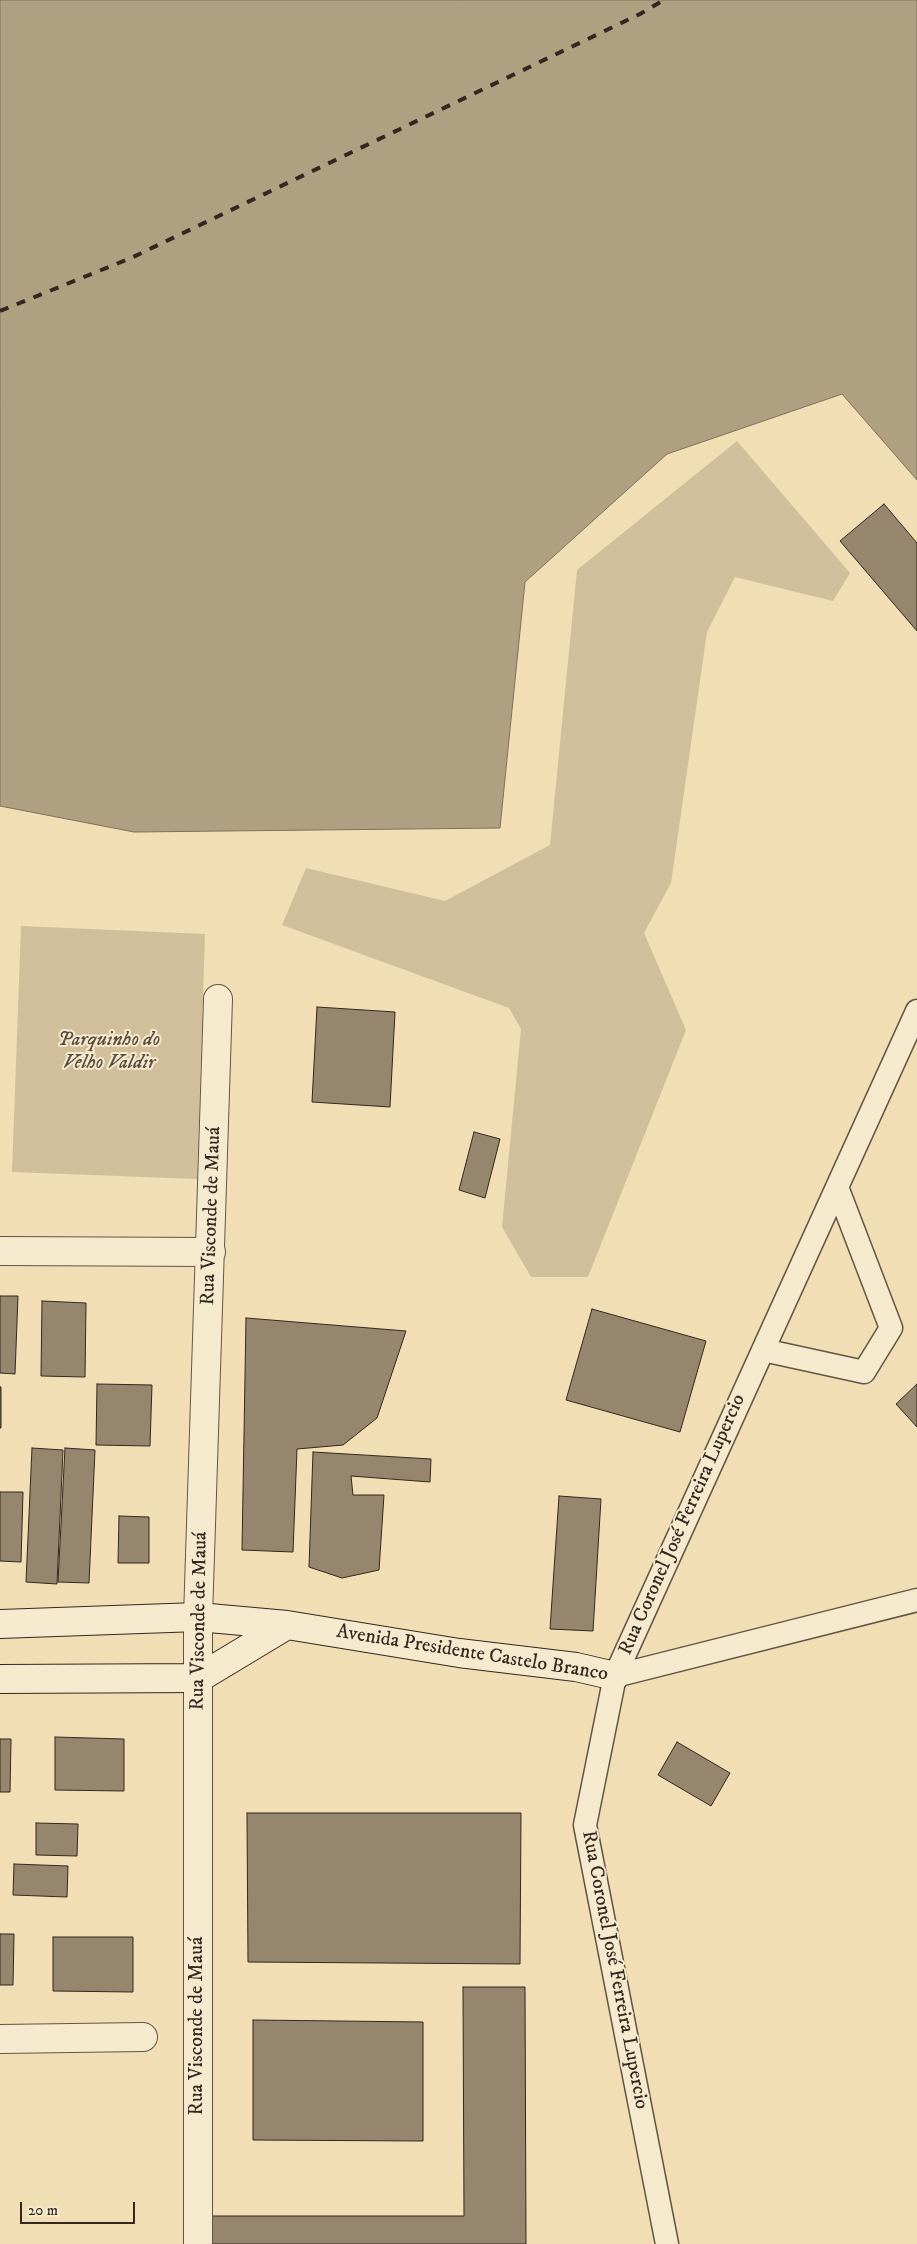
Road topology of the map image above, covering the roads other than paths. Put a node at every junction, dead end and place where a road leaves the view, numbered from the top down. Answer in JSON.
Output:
{"nodes":[{"id":1,"x":218,"y":999,"type":"dead end"},
{"id":2,"x":917,"y":1011,"type":"edge"},
{"id":3,"x":837,"y":1187,"type":"junction"},
{"id":4,"x":0,"y":1251,"type":"edge"},
{"id":5,"x":211,"y":1252,"type":"junction"},
{"id":6,"x":763,"y":1350,"type":"junction"},
{"id":7,"x":917,"y":1600,"type":"edge"},
{"id":8,"x":198,"y":1618,"type":"junction"},
{"id":9,"x":0,"y":1624,"type":"edge"},
{"id":10,"x":287,"y":1625,"type":"junction"},
{"id":11,"x":615,"y":1676,"type":"junction"},
{"id":12,"x":199,"y":1678,"type":"junction"},
{"id":13,"x":0,"y":1679,"type":"edge"},
{"id":14,"x":144,"y":2037,"type":"dead end"},
{"id":15,"x":0,"y":2039,"type":"edge"},
{"id":16,"x":198,"y":2244,"type":"edge"},
{"id":17,"x":667,"y":2244,"type":"edge"}],
"edges":[{"from":1,"to":5,"type":"street","name":"Rua Visconde de Mauá"},
{"from":2,"to":3,"type":"lane","name":"Rua Coronel José Ferreira Lupercio"},
{"from":3,"to":6,"type":"lane","name":"Rua Coronel José Ferreira Lupercio"},
{"from":3,"to":6,"type":"lane"},
{"from":4,"to":5,"type":"street"},
{"from":5,"to":8,"type":"street","name":"Rua Visconde de Mauá"},
{"from":6,"to":11,"type":"lane","name":"Rua Coronel José Ferreira Lupercio"},
{"from":7,"to":11,"type":"lane","name":"Avenida Presidente Castelo Branco"},
{"from":8,"to":9,"type":"street","name":"Avenida Presidente Castelo Branco"},
{"from":8,"to":10,"type":"street","name":"Avenida Presidente Castelo Branco"},
{"from":8,"to":12,"type":"street","name":"Rua Visconde de Mauá"},
{"from":10,"to":11,"type":"street","name":"Avenida Presidente Castelo Branco"},
{"from":10,"to":12,"type":"street"},
{"from":11,"to":17,"type":"lane","name":"Rua Coronel José Ferreira Lupercio"},
{"from":12,"to":13,"type":"street"},
{"from":12,"to":16,"type":"street","name":"Rua Visconde de Mauá"},
{"from":14,"to":15,"type":"street"}]}
